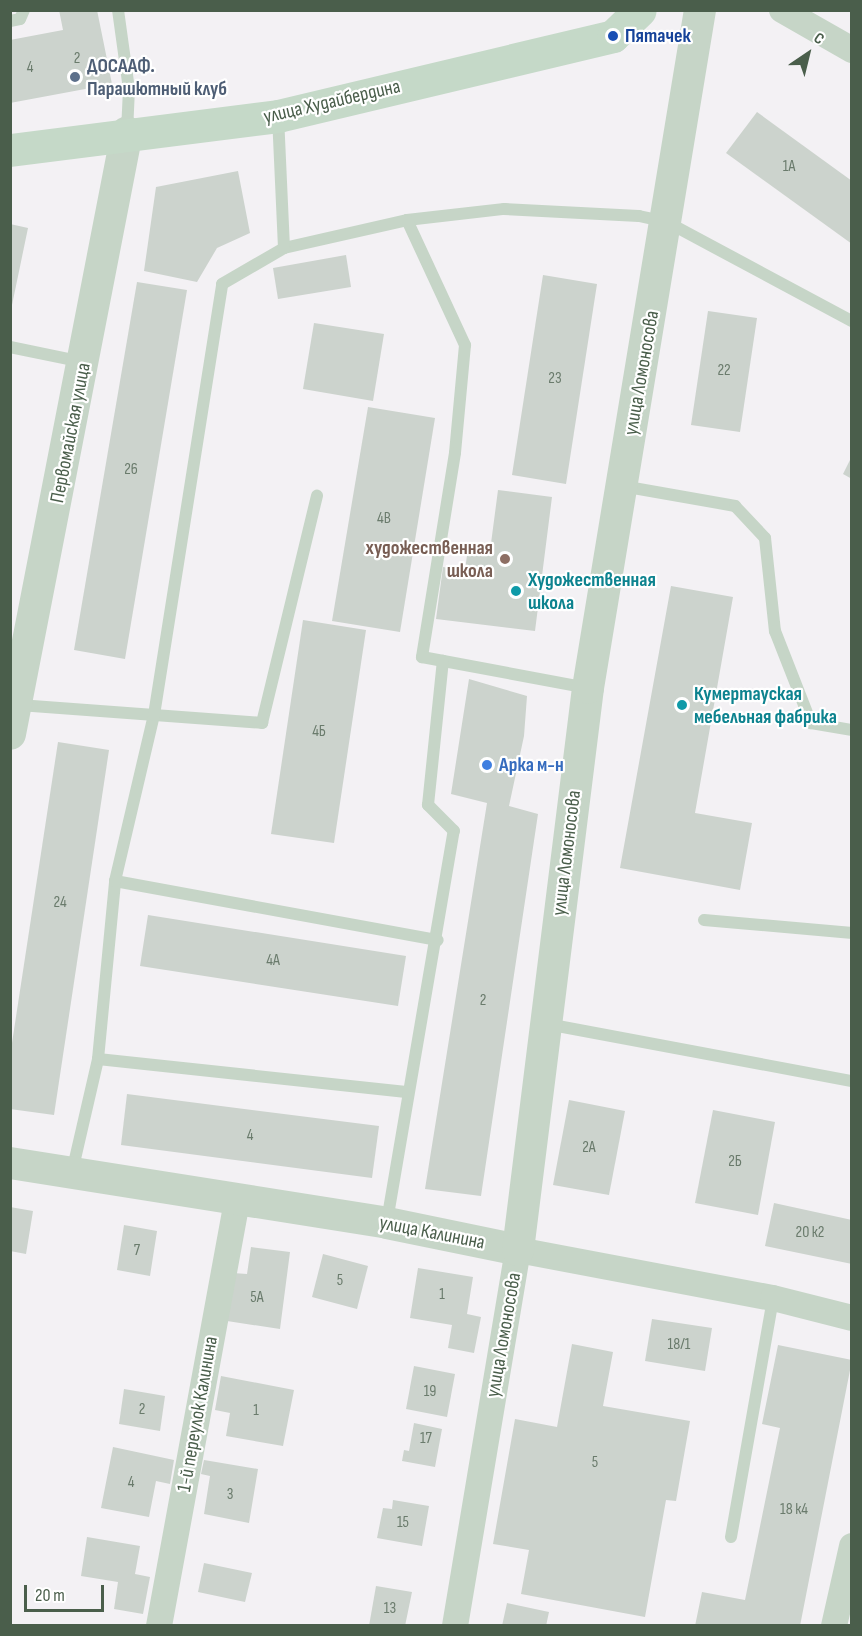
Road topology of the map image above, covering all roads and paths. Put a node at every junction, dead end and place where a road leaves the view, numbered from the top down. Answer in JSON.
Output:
{"nodes":[{"id":1,"x":24,"y":10,"type":"edge"},
{"id":2,"x":118,"y":10,"type":"edge"},
{"id":3,"x":640,"y":10,"type":"edge"},
{"id":4,"x":700,"y":10,"type":"edge"},
{"id":5,"x":782,"y":10,"type":"edge"},
{"id":6,"x":10,"y":21,"type":"edge"},
{"id":7,"x":852,"y":50,"type":"edge"},
{"id":8,"x":278,"y":116,"type":"junction"},
{"id":9,"x":127,"y":132,"type":"junction"},
{"id":10,"x":10,"y":150,"type":"edge"},
{"id":11,"x":407,"y":220,"type":"junction"},
{"id":12,"x":667,"y":222,"type":"junction"},
{"id":13,"x":284,"y":248,"type":"junction"},
{"id":14,"x":852,"y":321,"type":"edge"},
{"id":15,"x":10,"y":347,"type":"edge"},
{"id":16,"x":84,"y":362,"type":"junction"},
{"id":17,"x":622,"y":486,"type":"junction"},
{"id":18,"x":317,"y":496,"type":"dead end"},
{"id":19,"x":443,"y":660,"type":"junction"},
{"id":20,"x":588,"y":688,"type":"junction"},
{"id":21,"x":154,"y":715,"type":"junction"},
{"id":22,"x":15,"y":719,"type":"edge"},
{"id":23,"x":852,"y":730,"type":"edge"},
{"id":24,"x":115,"y":881,"type":"junction"},
{"id":25,"x":704,"y":920,"type":"dead end"},
{"id":26,"x":852,"y":933,"type":"edge"},
{"id":27,"x":438,"y":940,"type":"junction"},
{"id":28,"x":546,"y":1024,"type":"junction"},
{"id":29,"x":98,"y":1059,"type":"junction"},
{"id":30,"x":852,"y":1081,"type":"edge"},
{"id":31,"x":406,"y":1092,"type":"junction"},
{"id":32,"x":10,"y":1163,"type":"edge"},
{"id":33,"x":72,"y":1172,"type":"junction"},
{"id":34,"x":237,"y":1202,"type":"junction"},
{"id":35,"x":387,"y":1223,"type":"junction"},
{"id":36,"x":518,"y":1250,"type":"junction"},
{"id":37,"x":773,"y":1298,"type":"junction"},
{"id":38,"x":852,"y":1318,"type":"edge"},
{"id":39,"x":731,"y":1538,"type":"dead end"},
{"id":40,"x":852,"y":1546,"type":"edge"},
{"id":41,"x":159,"y":1626,"type":"edge"},
{"id":42,"x":455,"y":1626,"type":"edge"},
{"id":43,"x":834,"y":1626,"type":"edge"}],
"edges":[{"from":1,"to":6,"type":"lane"},
{"from":2,"to":9,"type":"lane"},
{"from":3,"to":8,"type":"main road","name":"улица Худайбердина"},
{"from":4,"to":12,"type":"street","name":"улица Ломоносова"},
{"from":5,"to":7,"type":"street"},
{"from":8,"to":9,"type":"main road","name":"улица Худайбердина"},
{"from":8,"to":13,"type":"lane"},
{"from":9,"to":10,"type":"main road","name":"улица Худайбердина"},
{"from":9,"to":16,"type":"street","name":"Первомайская улица"},
{"from":11,"to":12,"type":"lane"},
{"from":11,"to":13,"type":"lane"},
{"from":11,"to":19,"type":"lane"},
{"from":12,"to":14,"type":"lane"},
{"from":12,"to":17,"type":"street","name":"улица Ломоносова"},
{"from":13,"to":21,"type":"lane"},
{"from":15,"to":16,"type":"lane"},
{"from":16,"to":22,"type":"street","name":"Первомайская улица"},
{"from":17,"to":20,"type":"street","name":"улица Ломоносова"},
{"from":17,"to":23,"type":"lane"},
{"from":18,"to":21,"type":"lane"},
{"from":19,"to":20,"type":"lane"},
{"from":19,"to":27,"type":"lane"},
{"from":20,"to":28,"type":"street","name":"улица Ломоносова"},
{"from":21,"to":22,"type":"lane"},
{"from":21,"to":24,"type":"lane"},
{"from":24,"to":27,"type":"lane"},
{"from":24,"to":29,"type":"lane"},
{"from":25,"to":26,"type":"lane"},
{"from":27,"to":31,"type":"lane"},
{"from":28,"to":30,"type":"lane"},
{"from":28,"to":36,"type":"street","name":"улица Ломоносова"},
{"from":29,"to":31,"type":"lane"},
{"from":29,"to":33,"type":"lane"},
{"from":31,"to":35,"type":"lane"},
{"from":32,"to":33,"type":"street","name":"улица Калинина"},
{"from":33,"to":34,"type":"street","name":"улица Калинина"},
{"from":34,"to":35,"type":"street","name":"улица Калинина"},
{"from":34,"to":41,"type":"street","name":"1-й переулок Калинина"},
{"from":35,"to":36,"type":"street","name":"улица Калинина"},
{"from":36,"to":37,"type":"street","name":"улица Калинина"},
{"from":36,"to":42,"type":"street","name":"улица Ломоносова"},
{"from":37,"to":38,"type":"street","name":"улица Калинина"},
{"from":37,"to":39,"type":"lane"},
{"from":40,"to":43,"type":"street"}]}
